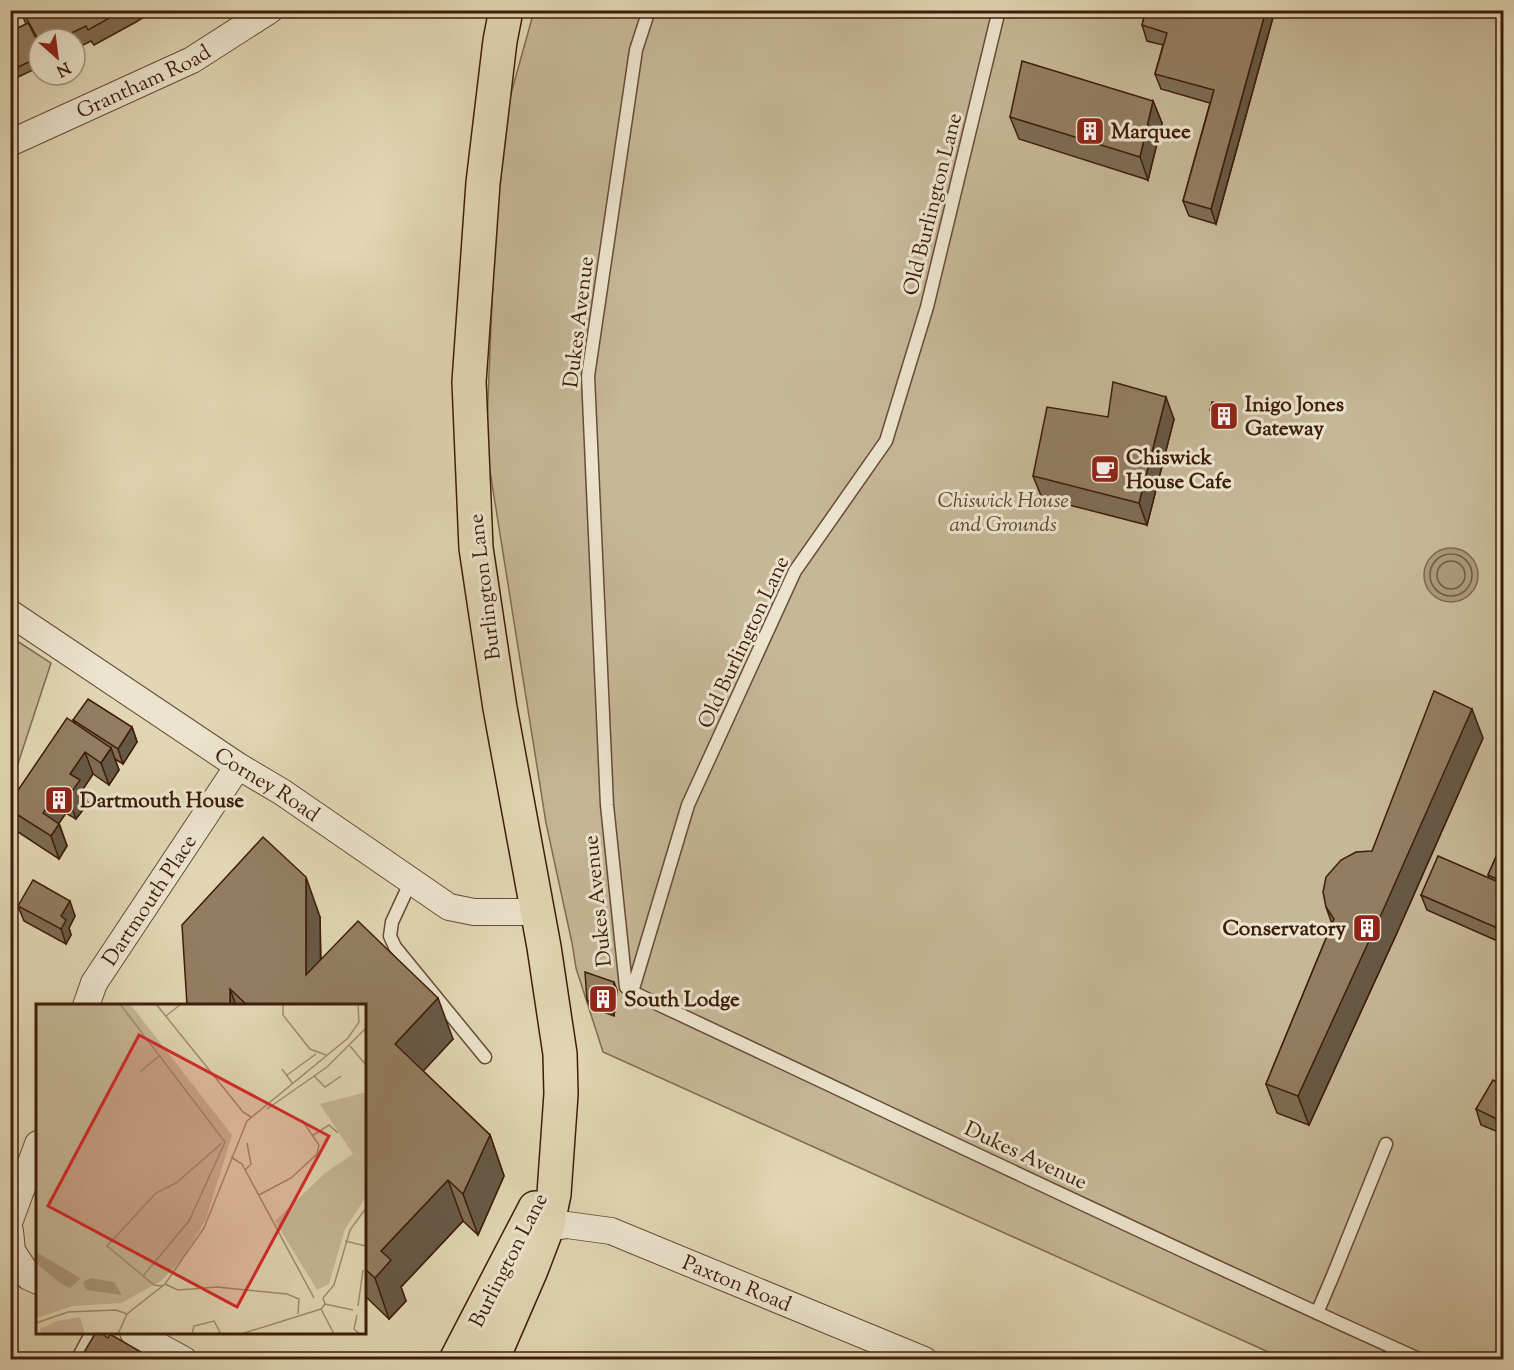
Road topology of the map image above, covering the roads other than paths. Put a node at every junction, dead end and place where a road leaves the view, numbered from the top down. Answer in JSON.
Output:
{"nodes":[{"id":1,"x":270,"y":10,"type":"edge"},
{"id":2,"x":506,"y":10,"type":"edge"},
{"id":3,"x":649,"y":10,"type":"edge"},
{"id":4,"x":999,"y":10,"type":"edge"},
{"id":5,"x":10,"y":143,"type":"edge"},
{"id":6,"x":10,"y":614,"type":"edge"},
{"id":7,"x":238,"y":766,"type":"junction"},
{"id":8,"x":411,"y":881,"type":"junction"},
{"id":9,"x":538,"y":912,"type":"junction"},
{"id":10,"x":632,"y":992,"type":"junction"},
{"id":11,"x":87,"y":1004,"type":"edge"},
{"id":12,"x":485,"y":1057,"type":"dead end"},
{"id":13,"x":1386,"y":1144,"type":"dead end"},
{"id":14,"x":36,"y":1149,"type":"edge"},
{"id":15,"x":557,"y":1160,"type":"junction"},
{"id":16,"x":10,"y":1220,"type":"edge"},
{"id":17,"x":547,"y":1228,"type":"junction"},
{"id":18,"x":10,"y":1231,"type":"edge"},
{"id":19,"x":36,"y":1280,"type":"edge"},
{"id":20,"x":1317,"y":1313,"type":"junction"},
{"id":21,"x":91,"y":1334,"type":"edge"},
{"id":22,"x":137,"y":1334,"type":"edge"},
{"id":23,"x":77,"y":1359,"type":"edge"},
{"id":24,"x":184,"y":1359,"type":"edge"},
{"id":25,"x":456,"y":1359,"type":"edge"},
{"id":26,"x":492,"y":1359,"type":"edge"},
{"id":27,"x":924,"y":1359,"type":"edge"},
{"id":28,"x":1421,"y":1359,"type":"edge"}],
"edges":[{"from":1,"to":5,"type":"street","name":"Grantham Road"},
{"from":2,"to":9,"type":"highway","name":"Burlington Lane"},
{"from":3,"to":10,"type":"lane","name":"Dukes Avenue"},
{"from":4,"to":10,"type":"lane","name":"Old Burlington Lane"},
{"from":6,"to":7,"type":"street","name":"Corney Road"},
{"from":7,"to":8,"type":"street","name":"Corney Road"},
{"from":7,"to":11,"type":"street","name":"Dartmouth Place"},
{"from":8,"to":9,"type":"street","name":"Corney Road"},
{"from":8,"to":12,"type":"lane"},
{"from":9,"to":15,"type":"highway","name":"Burlington Lane"},
{"from":10,"to":20,"type":"lane","name":"Dukes Avenue"},
{"from":13,"to":20,"type":"lane"},
{"from":14,"to":16,"type":"street"},
{"from":15,"to":17,"type":"highway","name":"Burlington Lane"},
{"from":15,"to":25,"type":"highway","name":"Burlington Lane"},
{"from":17,"to":26,"type":"highway","name":"Burlington Lane"},
{"from":17,"to":27,"type":"street","name":"Paxton Road"},
{"from":18,"to":19,"type":"street"},
{"from":20,"to":28,"type":"lane","name":"Dukes Avenue"},
{"from":21,"to":23,"type":"lane"},
{"from":22,"to":24,"type":"street"}]}
